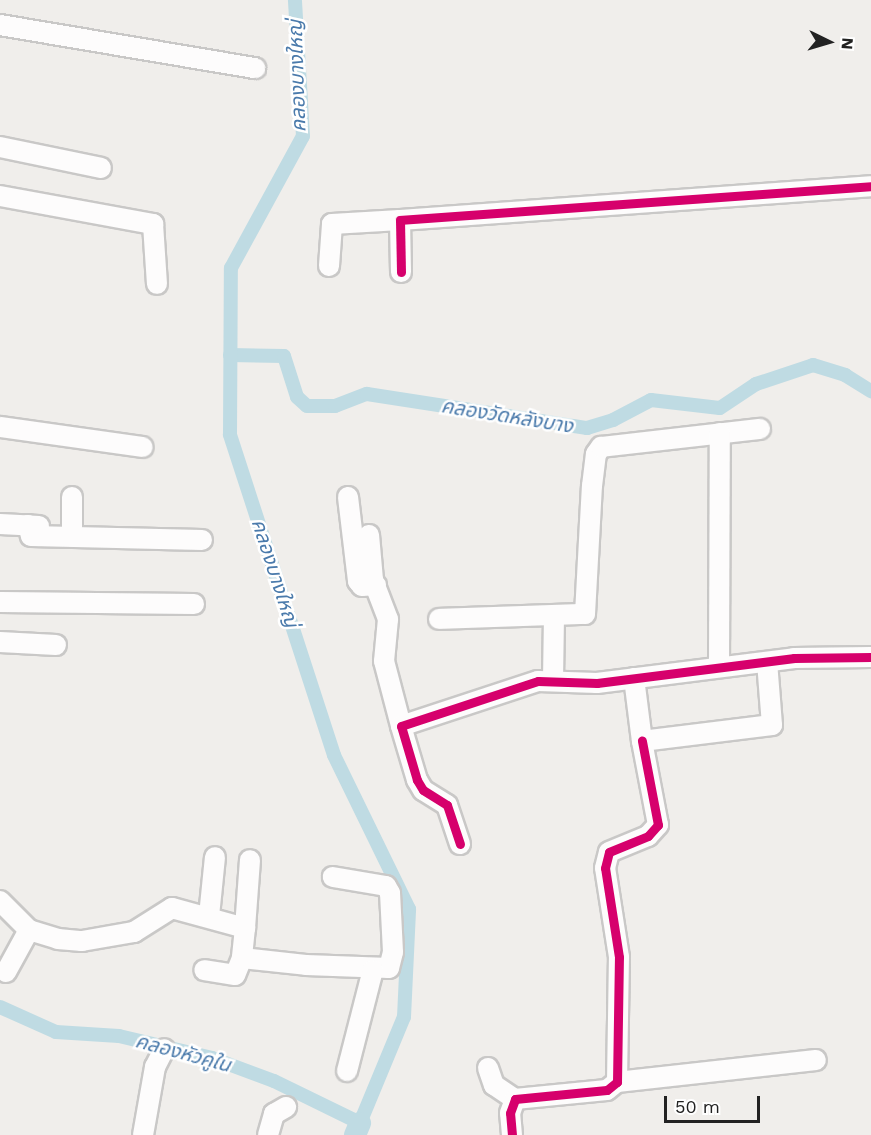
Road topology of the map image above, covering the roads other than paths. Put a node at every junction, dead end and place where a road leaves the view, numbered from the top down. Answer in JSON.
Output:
{"nodes":[{"id":1,"x":0,"y":25,"type":"edge"},
{"id":2,"x":255,"y":68,"type":"dead end"},
{"id":3,"x":0,"y":147,"type":"edge"},
{"id":4,"x":101,"y":168,"type":"dead end"},
{"id":5,"x":871,"y":186,"type":"edge"},
{"id":6,"x":0,"y":196,"type":"edge"},
{"id":7,"x":400,"y":220,"type":"junction"},
{"id":8,"x":329,"y":266,"type":"dead end"},
{"id":9,"x":401,"y":272,"type":"dead end"},
{"id":10,"x":157,"y":284,"type":"dead end"},
{"id":11,"x":0,"y":427,"type":"edge"},
{"id":12,"x":760,"y":429,"type":"dead end"},
{"id":13,"x":720,"y":433,"type":"junction"},
{"id":14,"x":143,"y":447,"type":"dead end"},
{"id":15,"x":72,"y":497,"type":"dead end"},
{"id":16,"x":348,"y":497,"type":"dead end"},
{"id":17,"x":0,"y":524,"type":"edge"},
{"id":18,"x":28,"y":525,"type":"junction"},
{"id":19,"x":72,"y":527,"type":"junction"},
{"id":20,"x":150,"y":528,"type":"dead end"},
{"id":21,"x":369,"y":535,"type":"dead end"},
{"id":22,"x":202,"y":540,"type":"dead end"},
{"id":23,"x":376,"y":585,"type":"junction"},
{"id":24,"x":0,"y":602,"type":"edge"},
{"id":25,"x":194,"y":604,"type":"dead end"},
{"id":26,"x":554,"y":618,"type":"junction"},
{"id":27,"x":440,"y":619,"type":"dead end"},
{"id":28,"x":0,"y":642,"type":"edge"},
{"id":29,"x":56,"y":645,"type":"dead end"},
{"id":30,"x":871,"y":657,"type":"edge"},
{"id":31,"x":767,"y":662,"type":"junction"},
{"id":32,"x":719,"y":667,"type":"junction"},
{"id":33,"x":633,"y":678,"type":"junction"},
{"id":34,"x":553,"y":680,"type":"junction"},
{"id":35,"x":400,"y":726,"type":"junction"},
{"id":36,"x":642,"y":741,"type":"junction"},
{"id":37,"x":460,"y":844,"type":"dead end"},
{"id":38,"x":215,"y":857,"type":"dead end"},
{"id":39,"x":250,"y":860,"type":"dead end"},
{"id":40,"x":333,"y":877,"type":"dead end"},
{"id":41,"x":0,"y":901,"type":"edge"},
{"id":42,"x":209,"y":916,"type":"junction"},
{"id":43,"x":245,"y":928,"type":"junction"},
{"id":44,"x":29,"y":930,"type":"junction"},
{"id":45,"x":243,"y":958,"type":"junction"},
{"id":46,"x":373,"y":969,"type":"junction"},
{"id":47,"x":204,"y":970,"type":"dead end"},
{"id":48,"x":6,"y":972,"type":"dead end"},
{"id":49,"x":164,"y":1048,"type":"dead end"},
{"id":50,"x":816,"y":1060,"type":"dead end"},
{"id":51,"x":488,"y":1068,"type":"dead end"},
{"id":52,"x":347,"y":1071,"type":"dead end"},
{"id":53,"x":617,"y":1082,"type":"junction"},
{"id":54,"x":515,"y":1099,"type":"junction"},
{"id":55,"x":286,"y":1107,"type":"dead end"},
{"id":56,"x":143,"y":1135,"type":"edge"},
{"id":57,"x":268,"y":1135,"type":"edge"},
{"id":58,"x":512,"y":1135,"type":"edge"}],
"edges":[{"from":1,"to":2,"type":"street"},
{"from":3,"to":4,"type":"street"},
{"from":5,"to":7,"type":"street"},
{"from":6,"to":10,"type":"street"},
{"from":7,"to":8,"type":"street"},
{"from":7,"to":9,"type":"street"},
{"from":11,"to":14,"type":"street"},
{"from":12,"to":13,"type":"street"},
{"from":13,"to":26,"type":"street"},
{"from":13,"to":32,"type":"street"},
{"from":15,"to":19,"type":"street"},
{"from":16,"to":23,"type":"street"},
{"from":17,"to":18,"type":"street"},
{"from":18,"to":19,"type":"street"},
{"from":18,"to":22,"type":"street"},
{"from":19,"to":20,"type":"street"},
{"from":21,"to":23,"type":"street"},
{"from":23,"to":35,"type":"street"},
{"from":24,"to":25,"type":"street"},
{"from":26,"to":27,"type":"street"},
{"from":26,"to":34,"type":"street"},
{"from":28,"to":29,"type":"street"},
{"from":30,"to":31,"type":"street"},
{"from":31,"to":32,"type":"street"},
{"from":31,"to":36,"type":"street"},
{"from":32,"to":33,"type":"street"},
{"from":33,"to":34,"type":"street"},
{"from":33,"to":36,"type":"street"},
{"from":34,"to":35,"type":"street"},
{"from":35,"to":37,"type":"street"},
{"from":36,"to":53,"type":"street"},
{"from":38,"to":42,"type":"street"},
{"from":39,"to":43,"type":"street"},
{"from":40,"to":46,"type":"street"},
{"from":41,"to":44,"type":"street"},
{"from":42,"to":43,"type":"street"},
{"from":42,"to":44,"type":"street"},
{"from":43,"to":45,"type":"street"},
{"from":44,"to":48,"type":"street"},
{"from":45,"to":46,"type":"street"},
{"from":45,"to":47,"type":"street"},
{"from":46,"to":52,"type":"street"},
{"from":49,"to":56,"type":"street"},
{"from":50,"to":53,"type":"street"},
{"from":51,"to":54,"type":"street"},
{"from":53,"to":54,"type":"street"},
{"from":54,"to":58,"type":"street"},
{"from":55,"to":57,"type":"street"}]}
